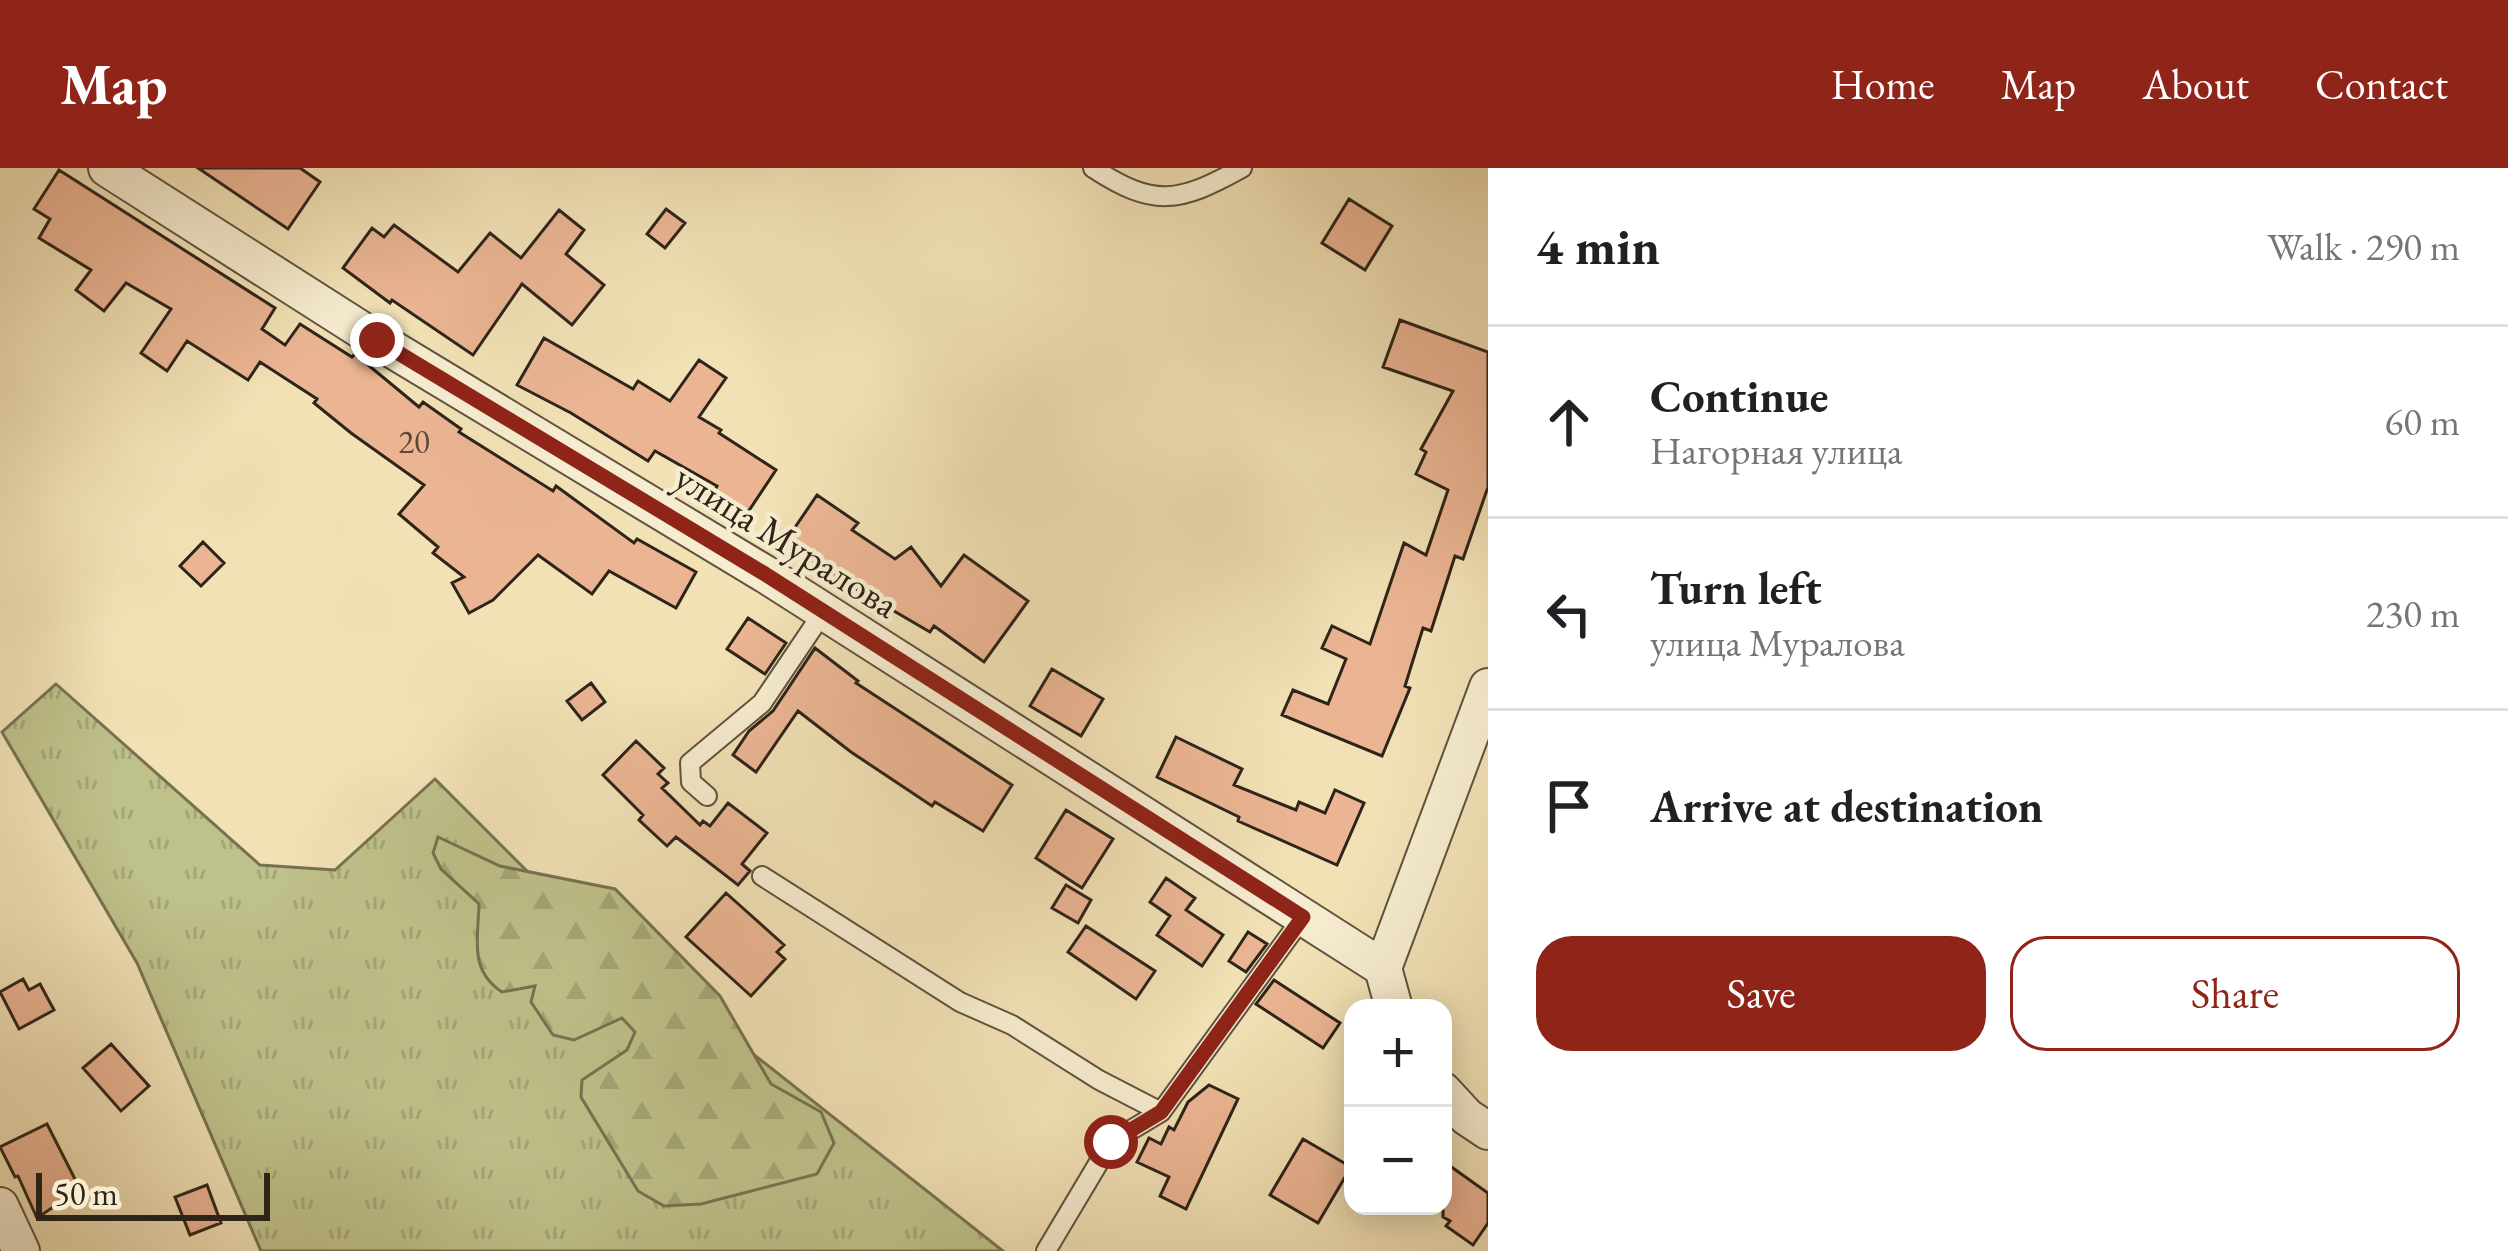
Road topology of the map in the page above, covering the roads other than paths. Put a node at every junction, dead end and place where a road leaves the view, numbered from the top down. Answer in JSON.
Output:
{"nodes":[{"id":1,"x":107,"y":168,"type":"edge"},
{"id":2,"x":1093,"y":168,"type":"edge"},
{"id":3,"x":1242,"y":168,"type":"edge"},
{"id":4,"x":824,"y":611,"type":"junction"},
{"id":5,"x":1488,"y":686,"type":"edge"},
{"id":6,"x":707,"y":796,"type":"dead end"},
{"id":7,"x":762,"y":875,"type":"dead end"},
{"id":8,"x":1303,"y":917,"type":"junction"},
{"id":9,"x":1383,"y":968,"type":"junction"},
{"id":10,"x":1392,"y":999,"type":"edge"},
{"id":11,"x":1452,"y":1100,"type":"edge"},
{"id":12,"x":1161,"y":1112,"type":"junction"},
{"id":13,"x":1488,"y":1131,"type":"edge"},
{"id":14,"x":0,"y":1206,"type":"edge"},
{"id":15,"x":21,"y":1251,"type":"edge"},
{"id":16,"x":1046,"y":1251,"type":"edge"}],
"edges":[{"from":1,"to":4,"type":"street","name":"улица Муралова"},
{"from":2,"to":3,"type":"lane"},
{"from":4,"to":6,"type":"lane"},
{"from":4,"to":8,"type":"street","name":"улица Муралова"},
{"from":5,"to":9,"type":"street"},
{"from":7,"to":12,"type":"lane"},
{"from":8,"to":9,"type":"street","name":"улица Муралова"},
{"from":8,"to":12,"type":"lane"},
{"from":9,"to":10,"type":"street"},
{"from":11,"to":13,"type":"street"},
{"from":12,"to":16,"type":"lane"},
{"from":14,"to":15,"type":"street"}]}
